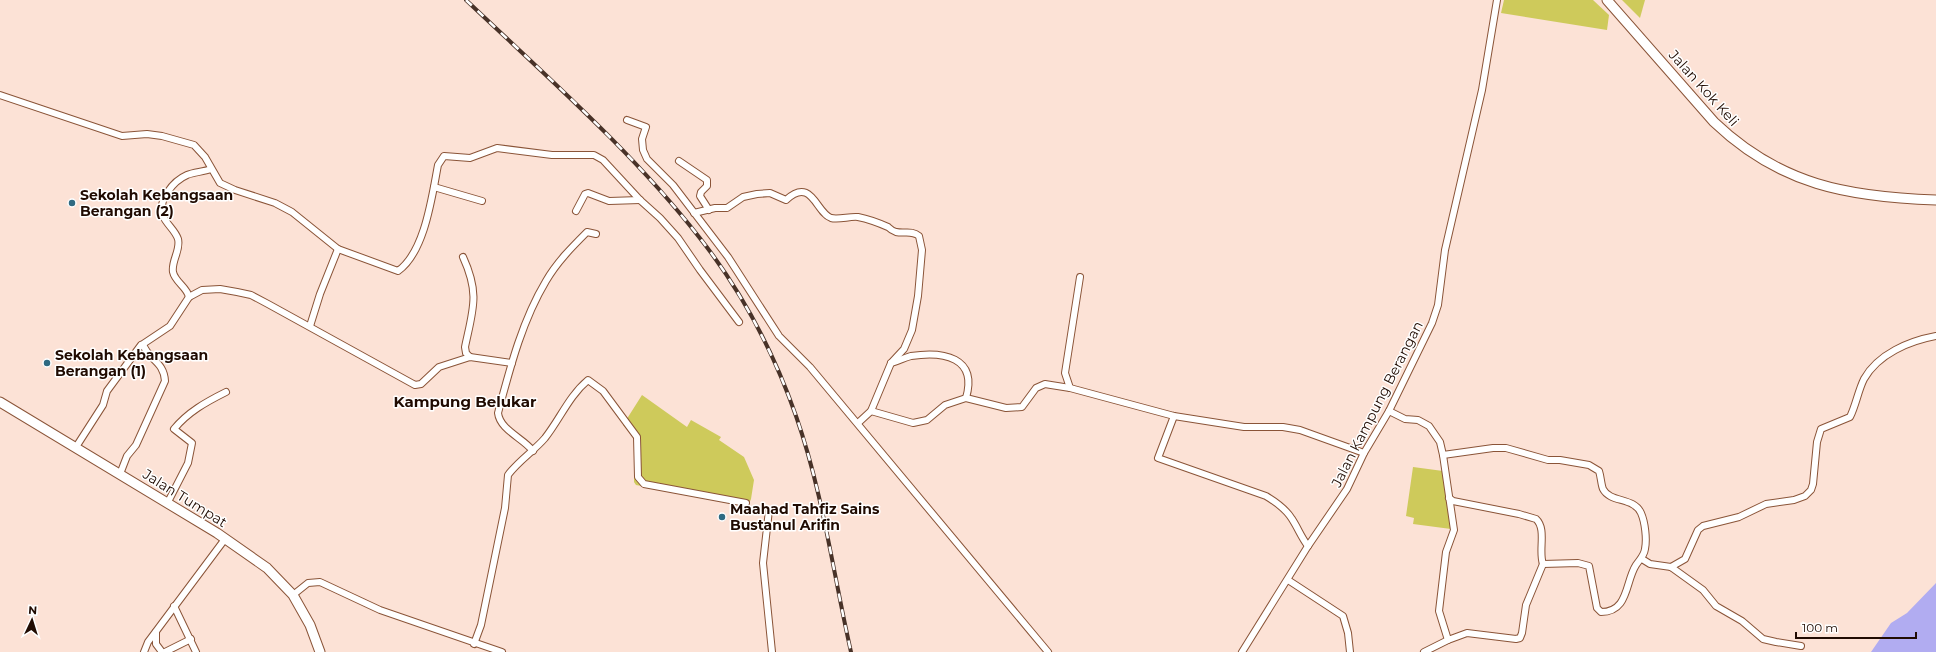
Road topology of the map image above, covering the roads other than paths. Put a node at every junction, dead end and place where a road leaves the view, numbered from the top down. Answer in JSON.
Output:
{"nodes":[{"id":1,"x":1497,"y":0,"type":"edge"},
{"id":2,"x":1607,"y":0,"type":"edge"},
{"id":3,"x":0,"y":94,"type":"edge"},
{"id":4,"x":627,"y":120,"type":"dead end"},
{"id":5,"x":679,"y":161,"type":"dead end"},
{"id":6,"x":211,"y":169,"type":"junction"},
{"id":7,"x":434,"y":187,"type":"junction"},
{"id":8,"x":640,"y":200,"type":"junction"},
{"id":9,"x":1936,"y":200,"type":"edge"},
{"id":10,"x":482,"y":201,"type":"dead end"},
{"id":11,"x":708,"y":210,"type":"junction"},
{"id":12,"x":576,"y":211,"type":"dead end"},
{"id":13,"x":694,"y":213,"type":"junction"},
{"id":14,"x":596,"y":234,"type":"dead end"},
{"id":15,"x":338,"y":249,"type":"junction"},
{"id":16,"x":463,"y":257,"type":"dead end"},
{"id":17,"x":1080,"y":276,"type":"dead end"},
{"id":18,"x":189,"y":297,"type":"junction"},
{"id":19,"x":739,"y":322,"type":"dead end"},
{"id":20,"x":310,"y":326,"type":"junction"},
{"id":21,"x":1936,"y":336,"type":"edge"},
{"id":22,"x":141,"y":345,"type":"dead end"},
{"id":23,"x":470,"y":357,"type":"junction"},
{"id":24,"x":512,"y":363,"type":"junction"},
{"id":25,"x":891,"y":363,"type":"junction"},
{"id":26,"x":1070,"y":388,"type":"junction"},
{"id":27,"x":226,"y":392,"type":"dead end"},
{"id":28,"x":966,"y":398,"type":"junction"},
{"id":29,"x":0,"y":402,"type":"edge"},
{"id":30,"x":871,"y":411,"type":"junction"},
{"id":31,"x":1389,"y":411,"type":"junction"},
{"id":32,"x":1174,"y":416,"type":"junction"},
{"id":33,"x":858,"y":423,"type":"junction"},
{"id":34,"x":76,"y":447,"type":"junction"},
{"id":35,"x":533,"y":451,"type":"junction"},
{"id":36,"x":1364,"y":453,"type":"junction"},
{"id":37,"x":1443,"y":455,"type":"junction"},
{"id":38,"x":120,"y":474,"type":"junction"},
{"id":39,"x":1449,"y":498,"type":"junction"},
{"id":40,"x":168,"y":502,"type":"junction"},
{"id":41,"x":746,"y":503,"type":"dead end"},
{"id":42,"x":769,"y":510,"type":"dead end"},
{"id":43,"x":225,"y":539,"type":"junction"},
{"id":44,"x":1308,"y":546,"type":"junction"},
{"id":45,"x":1642,"y":559,"type":"junction"},
{"id":46,"x":1543,"y":564,"type":"junction"},
{"id":47,"x":1671,"y":568,"type":"junction"},
{"id":48,"x":1288,"y":580,"type":"junction"},
{"id":49,"x":293,"y":595,"type":"junction"},
{"id":50,"x":174,"y":606,"type":"junction"},
{"id":51,"x":157,"y":631,"type":"junction"},
{"id":52,"x":191,"y":639,"type":"junction"},
{"id":53,"x":1448,"y":640,"type":"junction"},
{"id":54,"x":474,"y":644,"type":"junction"},
{"id":55,"x":1801,"y":646,"type":"dead end"},
{"id":56,"x":144,"y":652,"type":"edge"},
{"id":57,"x":164,"y":652,"type":"edge"},
{"id":58,"x":196,"y":652,"type":"edge"},
{"id":59,"x":320,"y":652,"type":"edge"},
{"id":60,"x":502,"y":652,"type":"edge"},
{"id":61,"x":772,"y":652,"type":"edge"},
{"id":62,"x":1048,"y":652,"type":"edge"},
{"id":63,"x":1242,"y":652,"type":"edge"},
{"id":64,"x":1350,"y":652,"type":"edge"},
{"id":65,"x":1424,"y":652,"type":"edge"}],
"edges":[{"from":1,"to":31,"type":"street","name":"Jalan Kampung Berangan"},
{"from":2,"to":9,"type":"main road","name":"Jalan Kok Keli"},
{"from":3,"to":6,"type":"street"},
{"from":4,"to":13,"type":"street"},
{"from":5,"to":11,"type":"street"},
{"from":6,"to":15,"type":"street"},
{"from":6,"to":18,"type":"street"},
{"from":7,"to":8,"type":"street"},
{"from":7,"to":10,"type":"street"},
{"from":7,"to":15,"type":"street"},
{"from":8,"to":12,"type":"street"},
{"from":8,"to":19,"type":"street"},
{"from":11,"to":13,"type":"street"},
{"from":11,"to":25,"type":"street"},
{"from":13,"to":33,"type":"street"},
{"from":14,"to":24,"type":"street"},
{"from":15,"to":20,"type":"street"},
{"from":16,"to":23,"type":"street"},
{"from":17,"to":26,"type":"street"},
{"from":18,"to":20,"type":"street"},
{"from":18,"to":38,"type":"street"},
{"from":20,"to":23,"type":"street"},
{"from":21,"to":47,"type":"street"},
{"from":22,"to":34,"type":"street"},
{"from":23,"to":24,"type":"street"},
{"from":24,"to":35,"type":"street"},
{"from":25,"to":28,"type":"street"},
{"from":25,"to":30,"type":"street"},
{"from":26,"to":28,"type":"street"},
{"from":26,"to":32,"type":"street"},
{"from":27,"to":40,"type":"street"},
{"from":28,"to":30,"type":"street"},
{"from":29,"to":34,"type":"main road","name":"Jalan Tumpat"},
{"from":30,"to":33,"type":"street"},
{"from":31,"to":36,"type":"street","name":"Jalan Kampung Berangan"},
{"from":31,"to":37,"type":"street"},
{"from":32,"to":36,"type":"street"},
{"from":32,"to":44,"type":"street"},
{"from":33,"to":62,"type":"street"},
{"from":34,"to":38,"type":"main road","name":"Jalan Tumpat"},
{"from":35,"to":41,"type":"street"},
{"from":35,"to":54,"type":"street"},
{"from":36,"to":44,"type":"street","name":"Jalan Kampung Berangan"},
{"from":37,"to":39,"type":"street"},
{"from":37,"to":45,"type":"street"},
{"from":38,"to":40,"type":"main road","name":"Jalan Tumpat"},
{"from":39,"to":46,"type":"street"},
{"from":39,"to":53,"type":"street"},
{"from":40,"to":43,"type":"main road","name":"Jalan Tumpat"},
{"from":42,"to":61,"type":"street"},
{"from":43,"to":49,"type":"main road","name":"Jalan Tumpat"},
{"from":43,"to":50,"type":"street"},
{"from":44,"to":48,"type":"street","name":"Jalan Kampung Berangan"},
{"from":45,"to":46,"type":"street"},
{"from":45,"to":47,"type":"street"},
{"from":46,"to":53,"type":"street"},
{"from":47,"to":55,"type":"street"},
{"from":48,"to":63,"type":"street","name":"Jalan Kampung Berangan"},
{"from":48,"to":64,"type":"street"},
{"from":49,"to":54,"type":"street"},
{"from":49,"to":59,"type":"main road","name":"Jalan Tumpat"},
{"from":50,"to":51,"type":"street"},
{"from":50,"to":52,"type":"street"},
{"from":51,"to":56,"type":"street"},
{"from":51,"to":57,"type":"street"},
{"from":52,"to":57,"type":"street"},
{"from":52,"to":58,"type":"street"},
{"from":53,"to":65,"type":"street"},
{"from":54,"to":60,"type":"street"}]}
